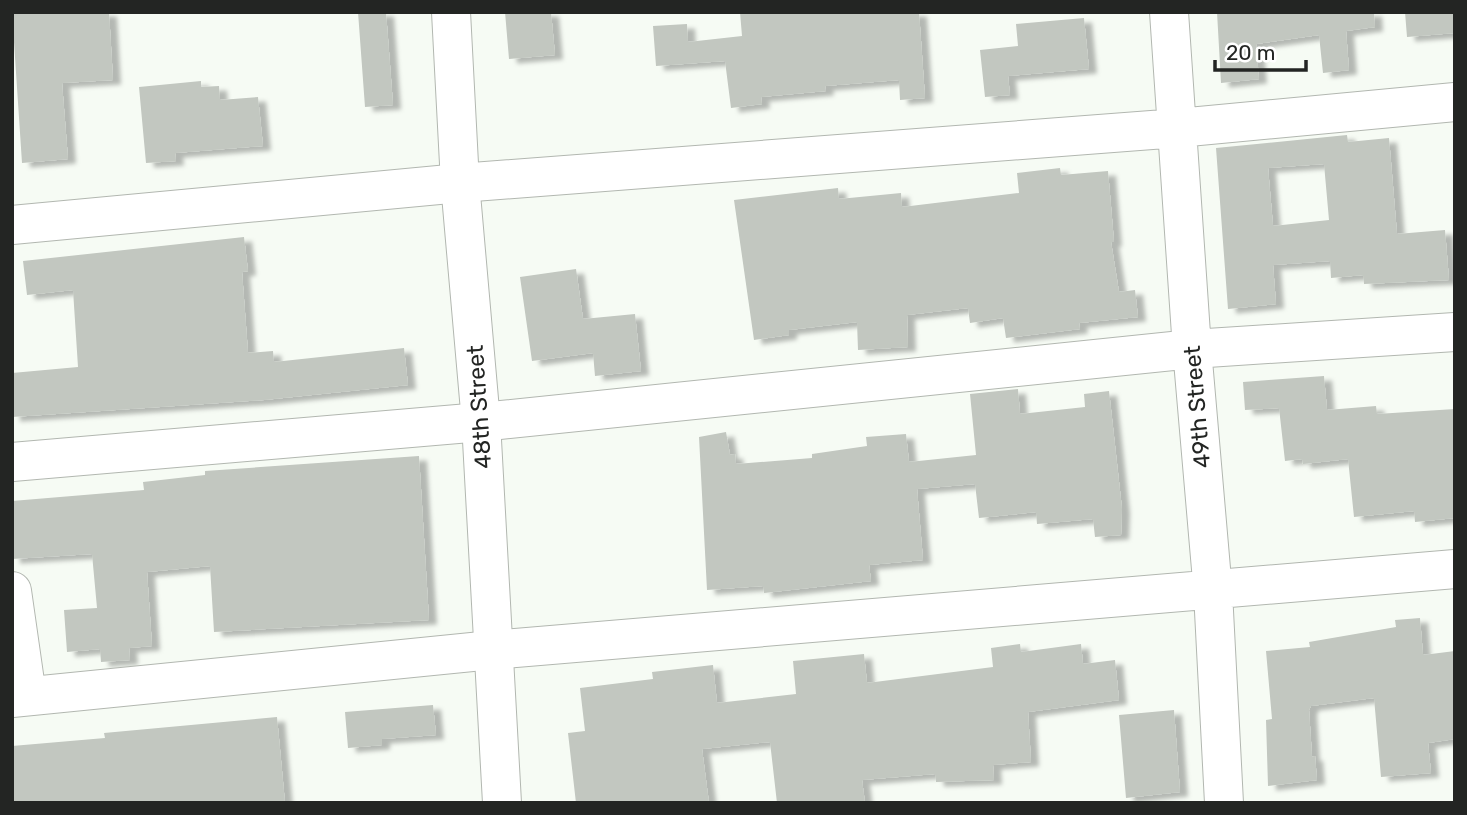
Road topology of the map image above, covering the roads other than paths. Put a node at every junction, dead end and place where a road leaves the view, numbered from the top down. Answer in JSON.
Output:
{"nodes":[{"id":1,"x":451,"y":12,"type":"edge"},
{"id":2,"x":1169,"y":12,"type":"edge"},
{"id":3,"x":1455,"y":102,"type":"edge"},
{"id":4,"x":1178,"y":128,"type":"junction"},
{"id":5,"x":460,"y":183,"type":"junction"},
{"id":6,"x":12,"y":225,"type":"edge"},
{"id":7,"x":1455,"y":332,"type":"edge"},
{"id":8,"x":1192,"y":349,"type":"junction"},
{"id":9,"x":481,"y":422,"type":"junction"},
{"id":10,"x":12,"y":462,"type":"edge"},
{"id":11,"x":1455,"y":569,"type":"edge"},
{"id":12,"x":12,"y":591,"type":"edge"},
{"id":13,"x":1213,"y":592,"type":"junction"},
{"id":14,"x":492,"y":650,"type":"junction"},
{"id":15,"x":20,"y":697,"type":"edge"},
{"id":16,"x":502,"y":803,"type":"edge"},
{"id":17,"x":1224,"y":803,"type":"edge"}],
"edges":[{"from":1,"to":5,"type":"street","name":"48th Street"},
{"from":2,"to":4,"type":"street","name":"49th Street"},
{"from":3,"to":4,"type":"street"},
{"from":4,"to":5,"type":"street"},
{"from":4,"to":8,"type":"street","name":"49th Street"},
{"from":5,"to":6,"type":"street"},
{"from":5,"to":9,"type":"street","name":"48th Street"},
{"from":7,"to":8,"type":"street"},
{"from":8,"to":9,"type":"street"},
{"from":8,"to":13,"type":"street","name":"49th Street"},
{"from":9,"to":10,"type":"street"},
{"from":9,"to":14,"type":"street","name":"48th Street"},
{"from":11,"to":13,"type":"street"},
{"from":12,"to":15,"type":"street"},
{"from":13,"to":14,"type":"street"},
{"from":13,"to":17,"type":"street","name":"49th Street"},
{"from":14,"to":15,"type":"street"},
{"from":14,"to":16,"type":"street","name":"48th Street"}]}
